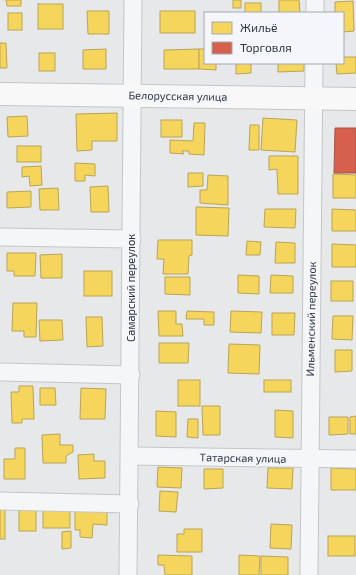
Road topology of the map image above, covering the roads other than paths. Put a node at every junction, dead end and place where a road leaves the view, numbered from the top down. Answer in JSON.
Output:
{"nodes":[{"id":1,"x":133,"y":0,"type":"edge"},
{"id":2,"x":315,"y":0,"type":"edge"},
{"id":3,"x":315,"y":12,"type":"edge"},
{"id":4,"x":314,"y":64,"type":"edge"},
{"id":5,"x":0,"y":94,"type":"edge"},
{"id":6,"x":132,"y":96,"type":"junction"},
{"id":7,"x":314,"y":98,"type":"junction"},
{"id":8,"x":356,"y":99,"type":"edge"},
{"id":9,"x":0,"y":237,"type":"edge"},
{"id":10,"x":132,"y":239,"type":"junction"},
{"id":11,"x":0,"y":372,"type":"edge"},
{"id":12,"x":131,"y":375,"type":"junction"},
{"id":13,"x":131,"y":456,"type":"junction"},
{"id":14,"x":308,"y":459,"type":"junction"},
{"id":15,"x":356,"y":459,"type":"edge"},
{"id":16,"x":0,"y":501,"type":"edge"},
{"id":17,"x":130,"y":504,"type":"junction"},
{"id":18,"x":128,"y":575,"type":"edge"},
{"id":19,"x":309,"y":575,"type":"edge"}],
"edges":[{"from":1,"to":6,"type":"street","name":"Самарский переулок"},
{"from":2,"to":3,"type":"street"},
{"from":4,"to":7,"type":"street","name":"Ильменский переулок"},
{"from":5,"to":6,"type":"main road","name":"Белорусская улица"},
{"from":6,"to":7,"type":"main road","name":"Белорусская улица"},
{"from":6,"to":10,"type":"street","name":"Самарский переулок"},
{"from":7,"to":8,"type":"main road","name":"Белорусская улица"},
{"from":7,"to":14,"type":"street","name":"Ильменский переулок"},
{"from":9,"to":10,"type":"street"},
{"from":10,"to":12,"type":"street","name":"Самарский переулок"},
{"from":11,"to":12,"type":"street"},
{"from":12,"to":13,"type":"street","name":"Самарский переулок"},
{"from":13,"to":14,"type":"street","name":"Татарская улица"},
{"from":13,"to":17,"type":"street","name":"Самарский переулок"},
{"from":14,"to":15,"type":"street","name":"Татарская улица"},
{"from":14,"to":19,"type":"street","name":"Ильменский переулок"},
{"from":16,"to":17,"type":"street"},
{"from":17,"to":18,"type":"street","name":"Самарский переулок"}]}
